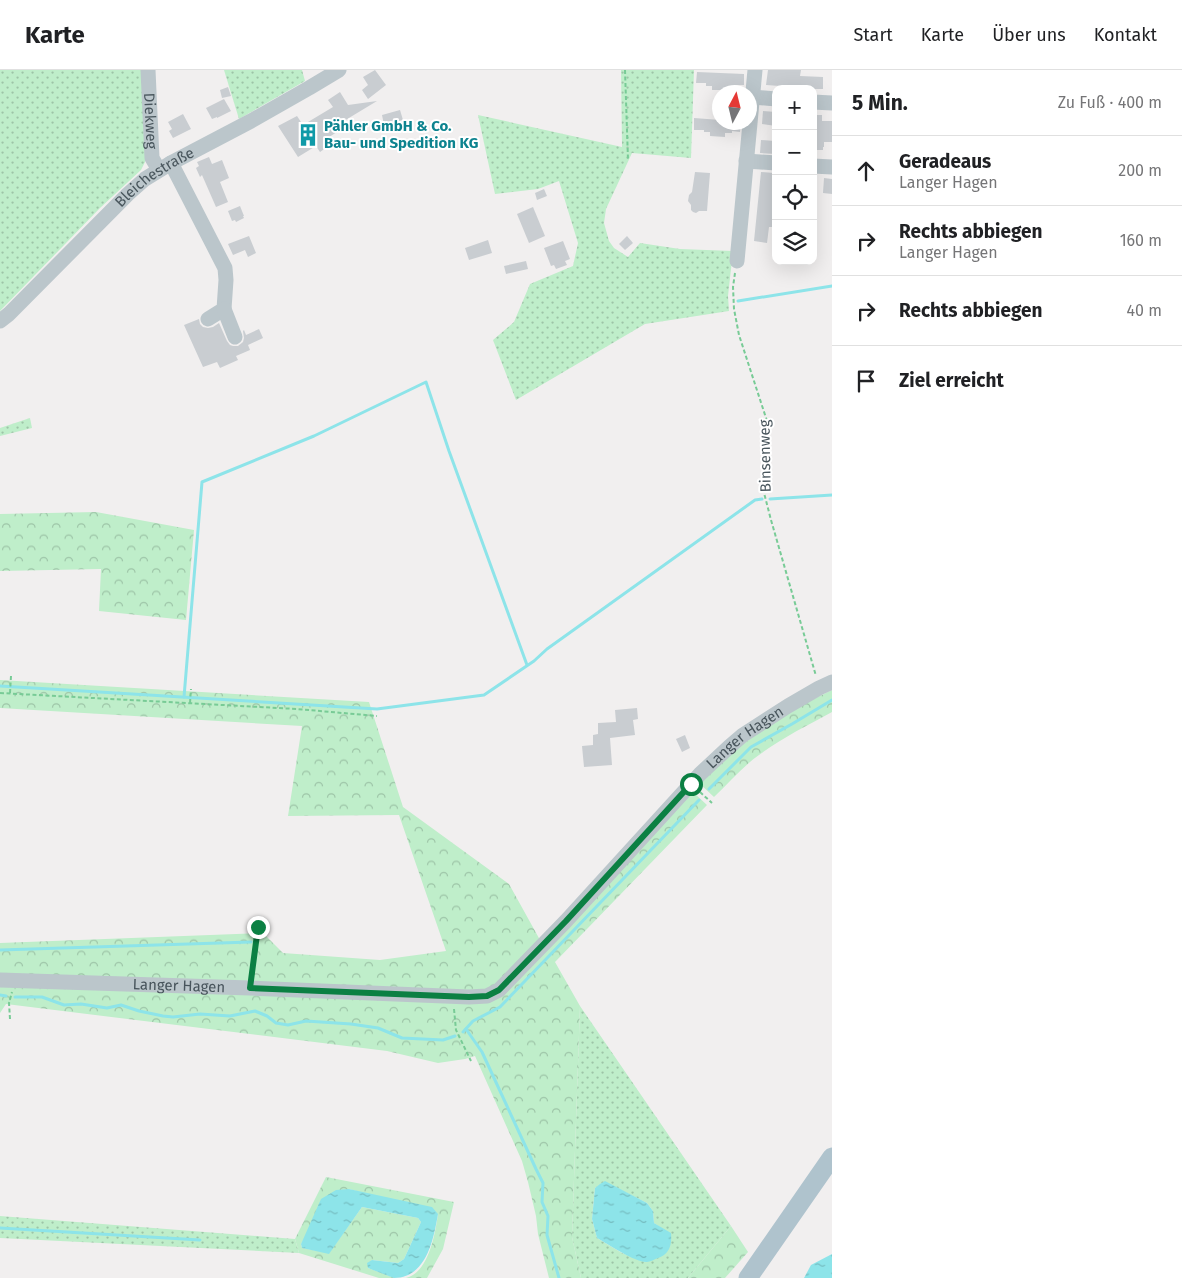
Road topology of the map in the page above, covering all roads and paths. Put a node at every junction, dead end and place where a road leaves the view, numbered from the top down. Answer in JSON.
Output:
{"nodes":[{"id":1,"x":148,"y":70,"type":"edge"},
{"id":2,"x":338,"y":70,"type":"edge"},
{"id":3,"x":625,"y":70,"type":"edge"},
{"id":4,"x":754,"y":70,"type":"edge"},
{"id":5,"x":753,"y":85,"type":"edge"},
{"id":6,"x":757,"y":97,"type":"edge"},
{"id":7,"x":772,"y":99,"type":"edge"},
{"id":8,"x":817,"y":102,"type":"edge"},
{"id":9,"x":832,"y":102,"type":"edge"},
{"id":10,"x":749,"y":130,"type":"edge"},
{"id":11,"x":628,"y":160,"type":"dead end"},
{"id":12,"x":746,"y":161,"type":"junction"},
{"id":13,"x":772,"y":163,"type":"edge"},
{"id":14,"x":165,"y":166,"type":"junction"},
{"id":15,"x":817,"y":166,"type":"edge"},
{"id":16,"x":832,"y":167,"type":"edge"},
{"id":17,"x":737,"y":261,"type":"joint"},
{"id":18,"x":224,"y":309,"type":"junction"},
{"id":19,"x":208,"y":320,"type":"dead end"},
{"id":20,"x":0,"y":321,"type":"edge"},
{"id":21,"x":235,"y":337,"type":"dead end"},
{"id":22,"x":11,"y":676,"type":"dead end"},
{"id":23,"x":826,"y":685,"type":"edge"},
{"id":24,"x":191,"y":689,"type":"dead end"},
{"id":25,"x":10,"y":692,"type":"junction"},
{"id":26,"x":0,"y":693,"type":"edge"},
{"id":27,"x":190,"y":702,"type":"junction"},
{"id":28,"x":377,"y":716,"type":"dead end"},
{"id":29,"x":691,"y":784,"type":"junction"},
{"id":30,"x":712,"y":803,"type":"dead end"},
{"id":31,"x":258,"y":927,"type":"dead end"},
{"id":32,"x":0,"y":980,"type":"edge"},
{"id":33,"x":16,"y":980,"type":"junction"},
{"id":34,"x":250,"y":988,"type":"junction"},
{"id":35,"x":453,"y":996,"type":"junction"},
{"id":36,"x":10,"y":1019,"type":"dead end"},
{"id":37,"x":471,"y":1061,"type":"dead end"},
{"id":38,"x":832,"y":1157,"type":"edge"},
{"id":39,"x":748,"y":1278,"type":"edge"}],
"edges":[{"from":1,"to":14,"type":"street","name":"Diekweg"},
{"from":2,"to":14,"type":"street","name":"Bleichestraße"},
{"from":3,"to":11,"type":"path"},
{"from":4,"to":5,"type":"street"},
{"from":6,"to":7,"type":"street"},
{"from":8,"to":9,"type":"street"},
{"from":10,"to":12,"type":"street"},
{"from":12,"to":13,"type":"street"},
{"from":12,"to":17,"type":"street"},
{"from":14,"to":18,"type":"street","name":"Diekweg"},
{"from":14,"to":20,"type":"street","name":"Bleichestraße"},
{"from":15,"to":16,"type":"street"},
{"from":17,"to":23,"type":"path","name":"Binsenweg"},
{"from":18,"to":19,"type":"street"},
{"from":18,"to":21,"type":"street"},
{"from":22,"to":25,"type":"path"},
{"from":23,"to":29,"type":"street","name":"Langer Hagen"},
{"from":24,"to":27,"type":"path"},
{"from":25,"to":26,"type":"path"},
{"from":25,"to":27,"type":"path"},
{"from":27,"to":28,"type":"path"},
{"from":29,"to":30,"type":"path"},
{"from":29,"to":35,"type":"street","name":"Langer Hagen"},
{"from":31,"to":34,"type":"path"},
{"from":32,"to":33,"type":"street","name":"Langer Hagen"},
{"from":33,"to":34,"type":"street","name":"Langer Hagen"},
{"from":33,"to":36,"type":"path"},
{"from":34,"to":35,"type":"street","name":"Langer Hagen"},
{"from":35,"to":37,"type":"path"},
{"from":38,"to":39,"type":"main road"}]}
